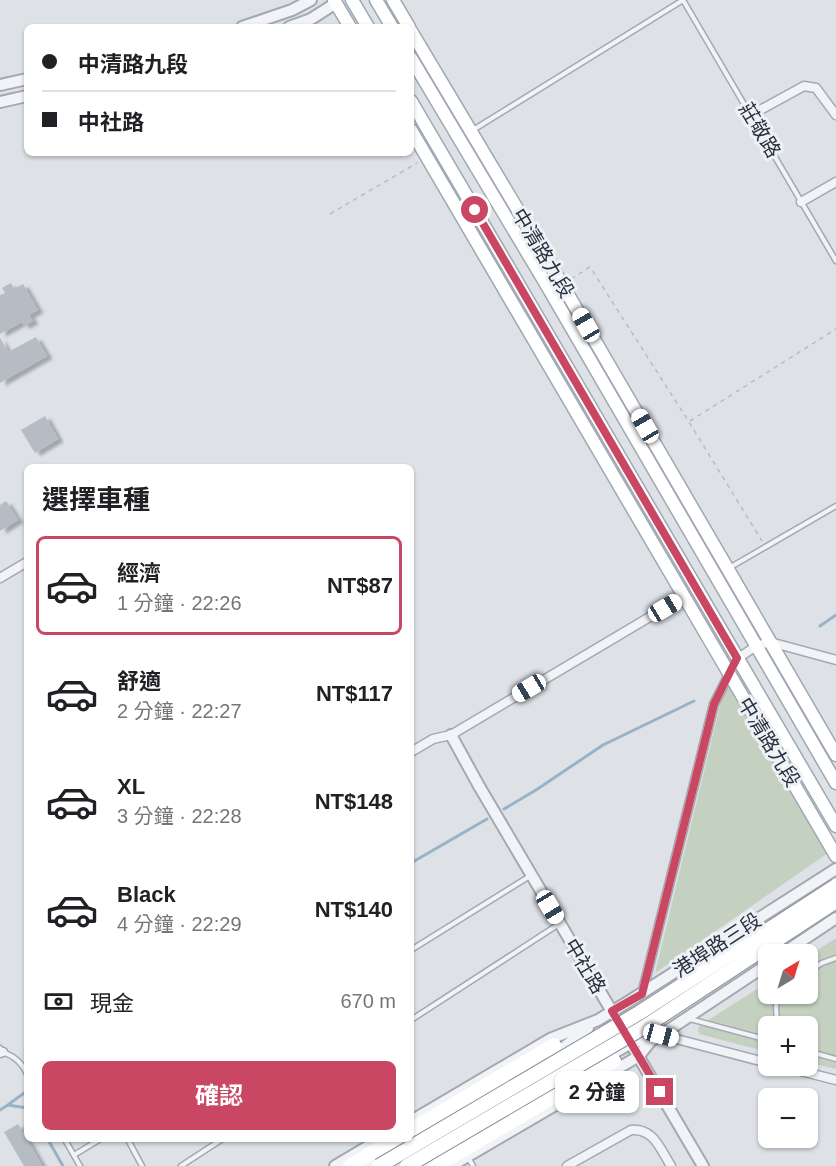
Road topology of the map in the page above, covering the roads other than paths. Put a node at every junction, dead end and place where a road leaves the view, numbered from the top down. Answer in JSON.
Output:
{"nodes":[{"id":1,"x":311,"y":0,"type":"edge"},
{"id":2,"x":352,"y":0,"type":"edge"},
{"id":3,"x":376,"y":0,"type":"edge"},
{"id":4,"x":393,"y":0,"type":"edge"},
{"id":5,"x":684,"y":0,"type":"edge"},
{"id":6,"x":336,"y":1,"type":"edge"},
{"id":7,"x":251,"y":24,"type":"edge"},
{"id":8,"x":298,"y":24,"type":"edge"},
{"id":9,"x":348,"y":24,"type":"edge"},
{"id":10,"x":366,"y":24,"type":"edge"},
{"id":11,"x":390,"y":24,"type":"edge"},
{"id":12,"x":407,"y":24,"type":"edge"},
{"id":13,"x":414,"y":36,"type":"edge"},
{"id":14,"x":414,"y":63,"type":"edge"},
{"id":15,"x":24,"y":80,"type":"edge"},
{"id":16,"x":3,"y":85,"type":"edge"},
{"id":17,"x":24,"y":97,"type":"edge"},
{"id":18,"x":4,"y":102,"type":"edge"},
{"id":19,"x":414,"y":106,"type":"edge"},
{"id":20,"x":751,"y":115,"type":"junction"},
{"id":21,"x":836,"y":115,"type":"edge"},
{"id":22,"x":470,"y":132,"type":"junction"},
{"id":23,"x":414,"y":135,"type":"edge"},
{"id":24,"x":836,"y":182,"type":"edge"},
{"id":25,"x":801,"y":202,"type":"junction"},
{"id":26,"x":836,"y":261,"type":"edge"},
{"id":27,"x":836,"y":506,"type":"edge"},
{"id":28,"x":24,"y":564,"type":"edge"},
{"id":29,"x":728,"y":568,"type":"junction"},
{"id":30,"x":0,"y":578,"type":"edge"},
{"id":31,"x":685,"y":596,"type":"junction"},
{"id":32,"x":770,"y":642,"type":"junction"},
{"id":33,"x":756,"y":646,"type":"junction"},
{"id":34,"x":737,"y":658,"type":"junction"},
{"id":35,"x":836,"y":660,"type":"edge"},
{"id":36,"x":729,"y":675,"type":"junction"},
{"id":37,"x":451,"y":735,"type":"junction"},
{"id":38,"x":414,"y":750,"type":"edge"},
{"id":39,"x":836,"y":755,"type":"edge"},
{"id":40,"x":836,"y":783,"type":"edge"},
{"id":41,"x":836,"y":826,"type":"edge"},
{"id":42,"x":836,"y":856,"type":"edge"},
{"id":43,"x":836,"y":868,"type":"edge"},
{"id":44,"x":531,"y":875,"type":"junction"},
{"id":45,"x":836,"y":886,"type":"edge"},
{"id":46,"x":836,"y":901,"type":"edge"},
{"id":47,"x":836,"y":918,"type":"edge"},
{"id":48,"x":560,"y":923,"type":"junction"},
{"id":49,"x":797,"y":944,"type":"edge"},
{"id":50,"x":414,"y":948,"type":"edge"},
{"id":51,"x":836,"y":958,"type":"edge"},
{"id":52,"x":818,"y":967,"type":"edge"},
{"id":53,"x":758,"y":970,"type":"edge"},
{"id":54,"x":642,"y":994,"type":"junction"},
{"id":55,"x":612,"y":1011,"type":"junction"},
{"id":56,"x":414,"y":1018,"type":"edge"},
{"id":57,"x":687,"y":1018,"type":"junction"},
{"id":58,"x":598,"y":1020,"type":"junction"},
{"id":59,"x":657,"y":1037,"type":"junction"},
{"id":60,"x":758,"y":1037,"type":"edge"},
{"id":61,"x":554,"y":1045,"type":"joint"},
{"id":62,"x":635,"y":1049,"type":"junction"},
{"id":63,"x":1,"y":1051,"type":"edge"},
{"id":64,"x":818,"y":1054,"type":"edge"},
{"id":65,"x":836,"y":1059,"type":"edge"},
{"id":66,"x":614,"y":1061,"type":"joint"},
{"id":67,"x":758,"y":1061,"type":"edge"},
{"id":68,"x":24,"y":1068,"type":"edge"},
{"id":69,"x":818,"y":1075,"type":"edge"},
{"id":70,"x":836,"y":1080,"type":"edge"},
{"id":71,"x":414,"y":1119,"type":"edge"},
{"id":72,"x":414,"y":1128,"type":"edge"},
{"id":73,"x":414,"y":1136,"type":"edge"},
{"id":74,"x":66,"y":1142,"type":"edge"},
{"id":75,"x":95,"y":1142,"type":"edge"},
{"id":76,"x":129,"y":1142,"type":"edge"},
{"id":77,"x":218,"y":1142,"type":"edge"},
{"id":78,"x":375,"y":1142,"type":"edge"},
{"id":79,"x":389,"y":1142,"type":"edge"},
{"id":80,"x":404,"y":1142,"type":"edge"},
{"id":81,"x":74,"y":1155,"type":"junction"},
{"id":82,"x":470,"y":1161,"type":"edge"},
{"id":83,"x":80,"y":1166,"type":"edge"},
{"id":84,"x":141,"y":1166,"type":"edge"},
{"id":85,"x":181,"y":1166,"type":"edge"},
{"id":86,"x":335,"y":1166,"type":"edge"},
{"id":87,"x":350,"y":1166,"type":"edge"},
{"id":88,"x":364,"y":1166,"type":"edge"},
{"id":89,"x":379,"y":1166,"type":"edge"},
{"id":90,"x":407,"y":1166,"type":"edge"},
{"id":91,"x":422,"y":1166,"type":"edge"},
{"id":92,"x":436,"y":1166,"type":"edge"},
{"id":93,"x":451,"y":1166,"type":"edge"},
{"id":94,"x":567,"y":1166,"type":"edge"},
{"id":95,"x":670,"y":1166,"type":"edge"},
{"id":96,"x":704,"y":1166,"type":"edge"}],
"edges":[{"from":1,"to":7,"type":"street"},
{"from":2,"to":10,"type":"main road"},
{"from":3,"to":11,"type":"main road"},
{"from":4,"to":12,"type":"main road"},
{"from":5,"to":20,"type":"lane","name":"莊敬路"},
{"from":5,"to":22,"type":"lane"},
{"from":6,"to":8,"type":"street"},
{"from":6,"to":9,"type":"main road"},
{"from":13,"to":22,"type":"main road","name":"中清路九段"},
{"from":14,"to":33,"type":"main road","name":"中清路九段"},
{"from":15,"to":16,"type":"street"},
{"from":16,"to":18,"type":"street"},
{"from":17,"to":18,"type":"street"},
{"from":19,"to":34,"type":"main road","name":"中清路九段"},
{"from":20,"to":21,"type":"street"},
{"from":20,"to":25,"type":"lane","name":"莊敬路"},
{"from":22,"to":29,"type":"main road","name":"中清路九段"},
{"from":23,"to":31,"type":"main road","name":"中清路九段"},
{"from":24,"to":25,"type":"street"},
{"from":25,"to":26,"type":"lane","name":"莊敬路"},
{"from":27,"to":29,"type":"lane"},
{"from":28,"to":30,"type":"street"},
{"from":29,"to":32,"type":"main road","name":"中清路九段"},
{"from":31,"to":36,"type":"main road","name":"中清路九段"},
{"from":31,"to":37,"type":"street"},
{"from":32,"to":33,"type":"street"},
{"from":32,"to":35,"type":"street"},
{"from":32,"to":39,"type":"main road","name":"中清路九段"},
{"from":33,"to":34,"type":"street"},
{"from":33,"to":40,"type":"main road","name":"中清路九段"},
{"from":34,"to":36,"type":"street"},
{"from":34,"to":41,"type":"main road","name":"中清路九段"},
{"from":36,"to":42,"type":"main road","name":"中清路九段"},
{"from":36,"to":54,"type":"street"},
{"from":37,"to":38,"type":"street"},
{"from":37,"to":44,"type":"street","name":"中社路"},
{"from":43,"to":54,"type":"street","name":"港埠路三段"},
{"from":44,"to":48,"type":"street","name":"中社路"},
{"from":44,"to":50,"type":"lane"},
{"from":45,"to":89,"type":"highway","bridge":true},
{"from":46,"to":90,"type":"highway","bridge":true},
{"from":47,"to":49,"type":"street"},
{"from":48,"to":55,"type":"street","name":"中社路"},
{"from":48,"to":56,"type":"lane"},
{"from":51,"to":52,"type":"lane"},
{"from":53,"to":57,"type":"street"},
{"from":54,"to":55,"type":"street","name":"港埠路三段"},
{"from":55,"to":58,"type":"street","name":"港埠路三段"},
{"from":55,"to":62,"type":"street","name":"中社路"},
{"from":57,"to":59,"type":"street"},
{"from":57,"to":60,"type":"lane"},
{"from":58,"to":61,"type":"street","name":"港埠路三段"},
{"from":58,"to":71,"type":"street","name":"港埠路三段"},
{"from":58,"to":73,"type":"street","name":"港埠路三段"},
{"from":59,"to":62,"type":"street"},
{"from":59,"to":67,"type":"street"},
{"from":61,"to":72,"type":"highway"},
{"from":62,"to":66,"type":"street"},
{"from":62,"to":82,"type":"street"},
{"from":62,"to":91,"type":"street"},
{"from":62,"to":96,"type":"street","name":"中社路"},
{"from":63,"to":68,"type":"lane"},
{"from":64,"to":65,"type":"lane"},
{"from":66,"to":92,"type":"highway"},
{"from":69,"to":70,"type":"street"},
{"from":74,"to":81,"type":"lane"},
{"from":75,"to":81,"type":"lane"},
{"from":76,"to":84,"type":"lane"},
{"from":77,"to":85,"type":"lane"},
{"from":78,"to":86,"type":"street"},
{"from":79,"to":87,"type":"highway"},
{"from":80,"to":88,"type":"street","name":"港埠路三段"},
{"from":81,"to":83,"type":"lane"},
{"from":82,"to":93,"type":"street"},
{"from":94,"to":95,"type":"street"}]}
